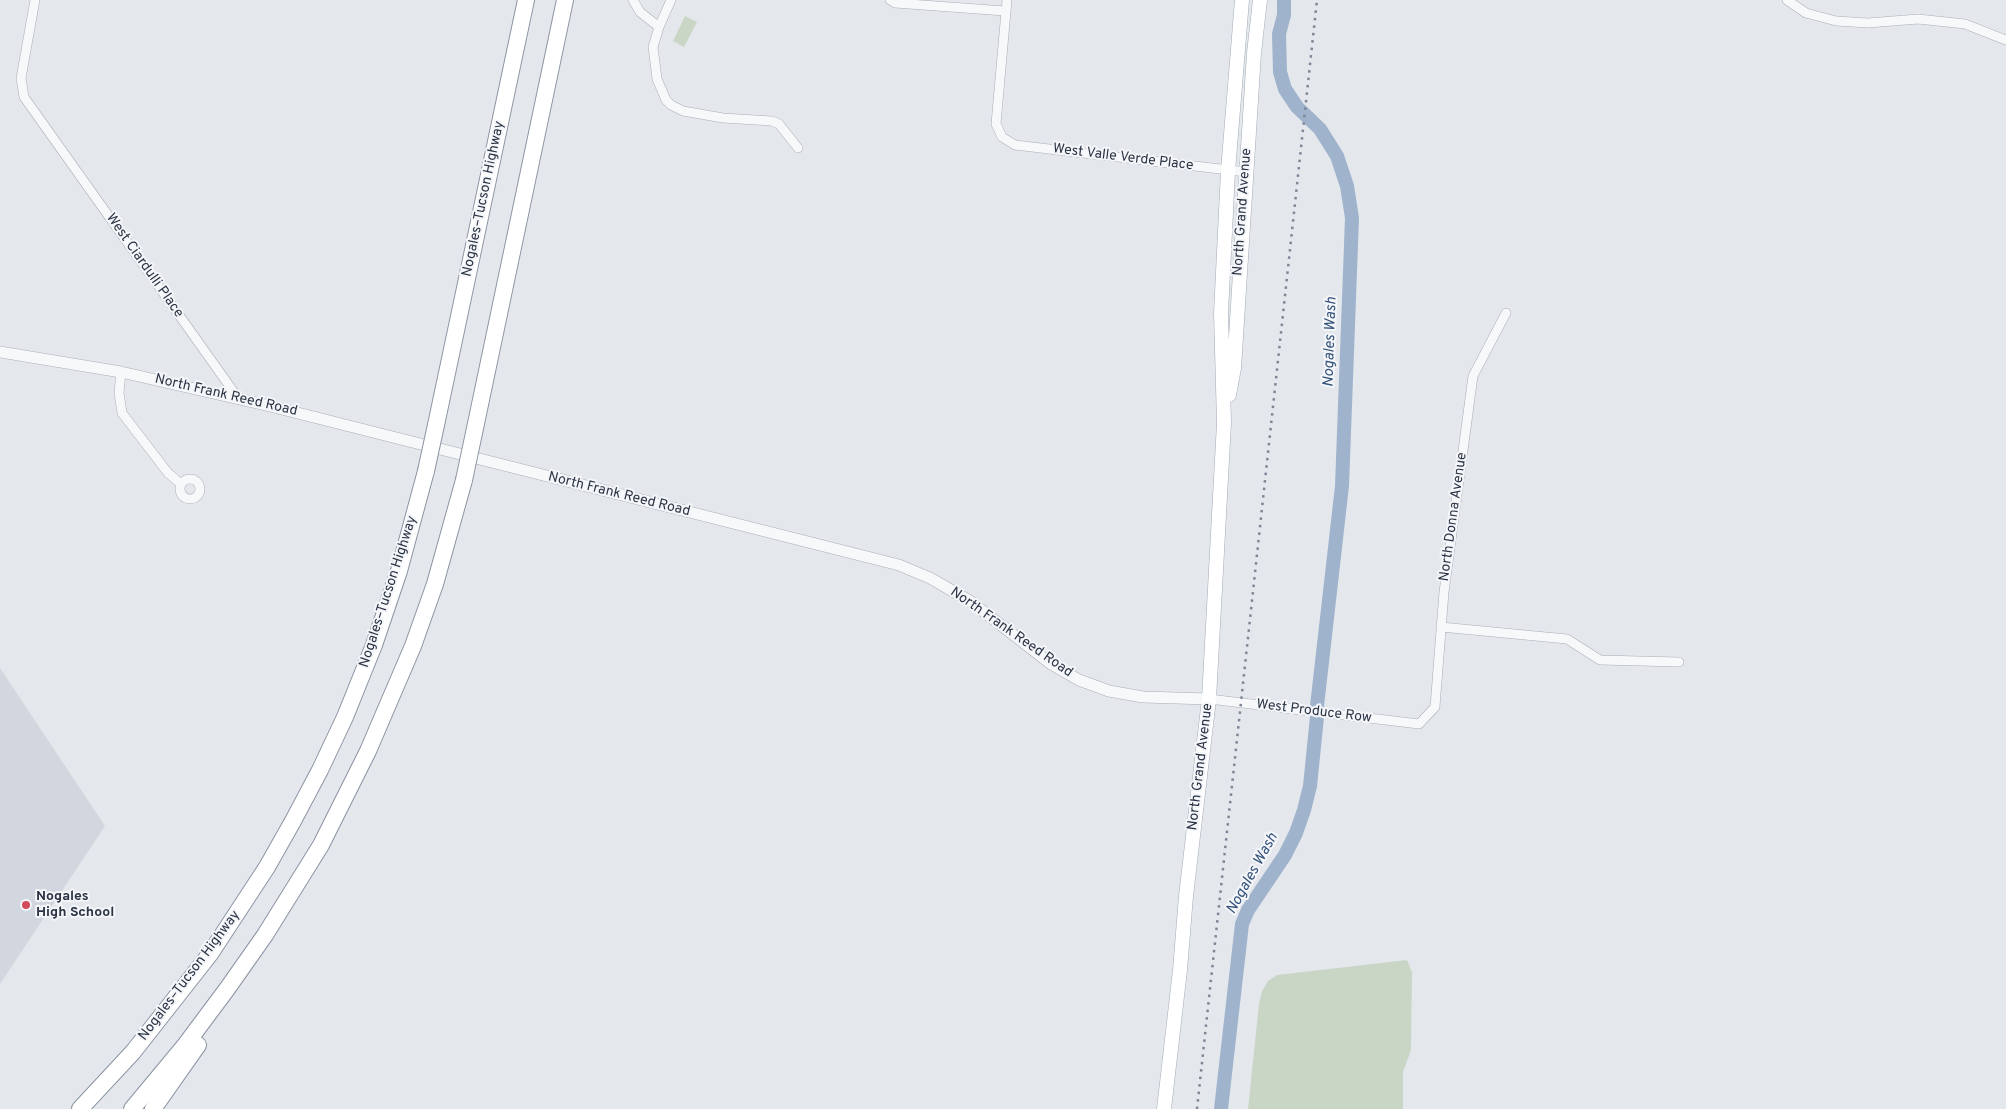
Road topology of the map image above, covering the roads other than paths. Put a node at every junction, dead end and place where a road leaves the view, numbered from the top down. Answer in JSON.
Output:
{"nodes":[{"id":1,"x":35,"y":0,"type":"edge"},
{"id":2,"x":526,"y":0,"type":"edge"},
{"id":3,"x":565,"y":0,"type":"edge"},
{"id":4,"x":633,"y":0,"type":"edge"},
{"id":5,"x":671,"y":0,"type":"edge"},
{"id":6,"x":890,"y":0,"type":"edge"},
{"id":7,"x":1007,"y":0,"type":"edge"},
{"id":8,"x":1242,"y":0,"type":"edge"},
{"id":9,"x":1260,"y":0,"type":"edge"},
{"id":10,"x":1787,"y":0,"type":"edge"},
{"id":11,"x":1005,"y":11,"type":"junction"},
{"id":12,"x":659,"y":27,"type":"junction"},
{"id":13,"x":2006,"y":40,"type":"edge"},
{"id":14,"x":798,"y":148,"type":"dead end"},
{"id":15,"x":1228,"y":171,"type":"junction"},
{"id":16,"x":1246,"y":172,"type":"junction"},
{"id":17,"x":1506,"y":313,"type":"dead end"},
{"id":18,"x":0,"y":352,"type":"edge"},
{"id":19,"x":121,"y":372,"type":"junction"},
{"id":20,"x":238,"y":398,"type":"junction"},
{"id":21,"x":1224,"y":423,"type":"junction"},
{"id":22,"x":181,"y":484,"type":"dead end"},
{"id":23,"x":1441,"y":627,"type":"junction"},
{"id":24,"x":1679,"y":662,"type":"dead end"},
{"id":25,"x":1209,"y":699,"type":"junction"},
{"id":26,"x":385,"y":714,"type":"junction"},
{"id":27,"x":1419,"y":724,"type":"joint"},
{"id":28,"x":179,"y":996,"type":"junction"},
{"id":29,"x":67,"y":1109,"type":"edge"},
{"id":30,"x":80,"y":1109,"type":"edge"},
{"id":31,"x":132,"y":1109,"type":"edge"},
{"id":32,"x":153,"y":1109,"type":"edge"},
{"id":33,"x":1164,"y":1109,"type":"edge"}],
"edges":[{"from":1,"to":20,"type":"street","name":"West Ciardulli Place"},
{"from":2,"to":28,"type":"highway","name":"Nogales–Tucson Highway","bridge":true},
{"from":3,"to":26,"type":"highway","bridge":true},
{"from":4,"to":12,"type":"street"},
{"from":5,"to":12,"type":"street"},
{"from":6,"to":11,"type":"street"},
{"from":7,"to":11,"type":"street"},
{"from":8,"to":15,"type":"main road","name":"North Grand Avenue"},
{"from":9,"to":16,"type":"main road","name":"North Grand Avenue"},
{"from":10,"to":13,"type":"street"},
{"from":11,"to":15,"type":"street","name":"West Valle Verde Place"},
{"from":12,"to":14,"type":"street"},
{"from":15,"to":16,"type":"street","name":"West Valle Verde Place"},
{"from":15,"to":21,"type":"main road","name":"North Grand Avenue"},
{"from":16,"to":21,"type":"main road","name":"North Grand Avenue"},
{"from":17,"to":23,"type":"street","name":"North Donna Avenue"},
{"from":18,"to":19,"type":"street","name":"North Frank Reed Road"},
{"from":19,"to":20,"type":"street","name":"North Frank Reed Road"},
{"from":19,"to":22,"type":"street"},
{"from":20,"to":25,"type":"street","name":"North Frank Reed Road"},
{"from":21,"to":25,"type":"main road","name":"North Grand Avenue"},
{"from":23,"to":24,"type":"street"},
{"from":23,"to":27,"type":"street","name":"North Donna Avenue"},
{"from":25,"to":27,"type":"street","name":"West Produce Row"},
{"from":25,"to":33,"type":"main road","name":"North Grand Avenue"},
{"from":26,"to":31,"type":"highway"},
{"from":26,"to":32,"type":"highway"},
{"from":28,"to":29,"type":"highway"},
{"from":28,"to":30,"type":"highway","name":"Nogales–Tucson Highway"}]}
